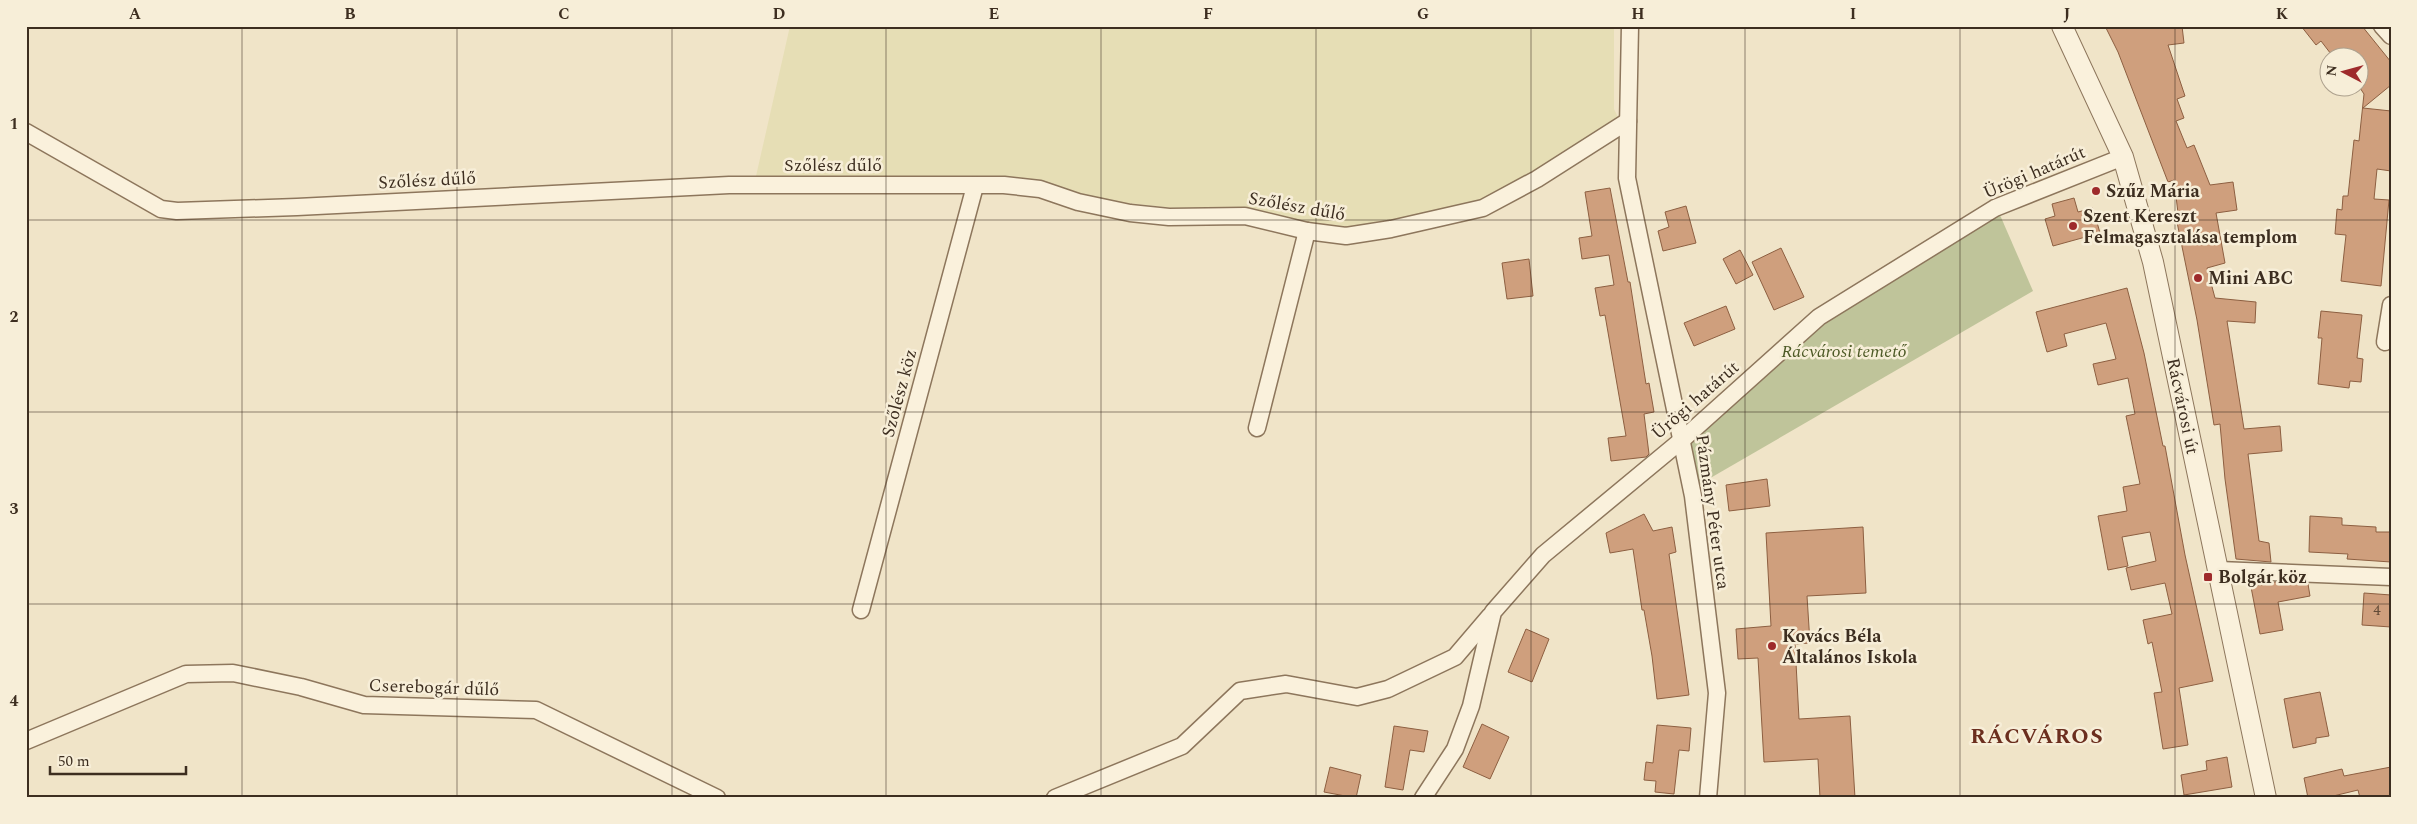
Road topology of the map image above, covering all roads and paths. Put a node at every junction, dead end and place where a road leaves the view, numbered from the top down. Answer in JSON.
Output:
{"nodes":[{"id":1,"x":1630,"y":26,"type":"edge"},
{"id":2,"x":2062,"y":26,"type":"edge"},
{"id":3,"x":2382,"y":26,"type":"edge"},
{"id":4,"x":2391,"y":36,"type":"edge"},
{"id":5,"x":1628,"y":121,"type":"junction"},
{"id":6,"x":26,"y":132,"type":"edge"},
{"id":7,"x":2123,"y":157,"type":"junction"},
{"id":8,"x":975,"y":186,"type":"junction"},
{"id":9,"x":1307,"y":231,"type":"junction"},
{"id":10,"x":2391,"y":305,"type":"edge"},
{"id":11,"x":2385,"y":342,"type":"dead end"},
{"id":12,"x":1257,"y":428,"type":"dead end"},
{"id":13,"x":1683,"y":439,"type":"junction"},
{"id":14,"x":2219,"y":570,"type":"junction"},
{"id":15,"x":2391,"y":577,"type":"edge"},
{"id":16,"x":861,"y":610,"type":"dead end"},
{"id":17,"x":1493,"y":612,"type":"junction"},
{"id":18,"x":26,"y":741,"type":"edge"},
{"id":19,"x":717,"y":798,"type":"edge"},
{"id":20,"x":1055,"y":798,"type":"edge"},
{"id":21,"x":1423,"y":798,"type":"edge"},
{"id":22,"x":1708,"y":798,"type":"edge"},
{"id":23,"x":2266,"y":798,"type":"edge"}],
"edges":[{"from":1,"to":5,"type":"street","name":"Pázmány Péter utca"},
{"from":2,"to":7,"type":"street","name":"Rácvárosi út"},
{"from":3,"to":4,"type":"street"},
{"from":5,"to":9,"type":"street","name":"Szőlész dűlő"},
{"from":5,"to":13,"type":"street","name":"Pázmány Péter utca"},
{"from":6,"to":8,"type":"street","name":"Szőlész dűlő"},
{"from":7,"to":13,"type":"street","name":"Ürögi határút"},
{"from":7,"to":14,"type":"street","name":"Rácvárosi út"},
{"from":8,"to":9,"type":"street","name":"Szőlész dűlő"},
{"from":8,"to":16,"type":"street","name":"Szőlész köz"},
{"from":9,"to":12,"type":"street"},
{"from":10,"to":11,"type":"street"},
{"from":13,"to":17,"type":"street","name":"Ürögi határút"},
{"from":13,"to":22,"type":"street","name":"Pázmány Péter utca"},
{"from":14,"to":15,"type":"street"},
{"from":14,"to":23,"type":"street","name":"Rácvárosi út"},
{"from":17,"to":20,"type":"street"},
{"from":17,"to":21,"type":"street","name":"Ürögi határút"},
{"from":18,"to":19,"type":"street","name":"Cserebogár dűlő"}]}
